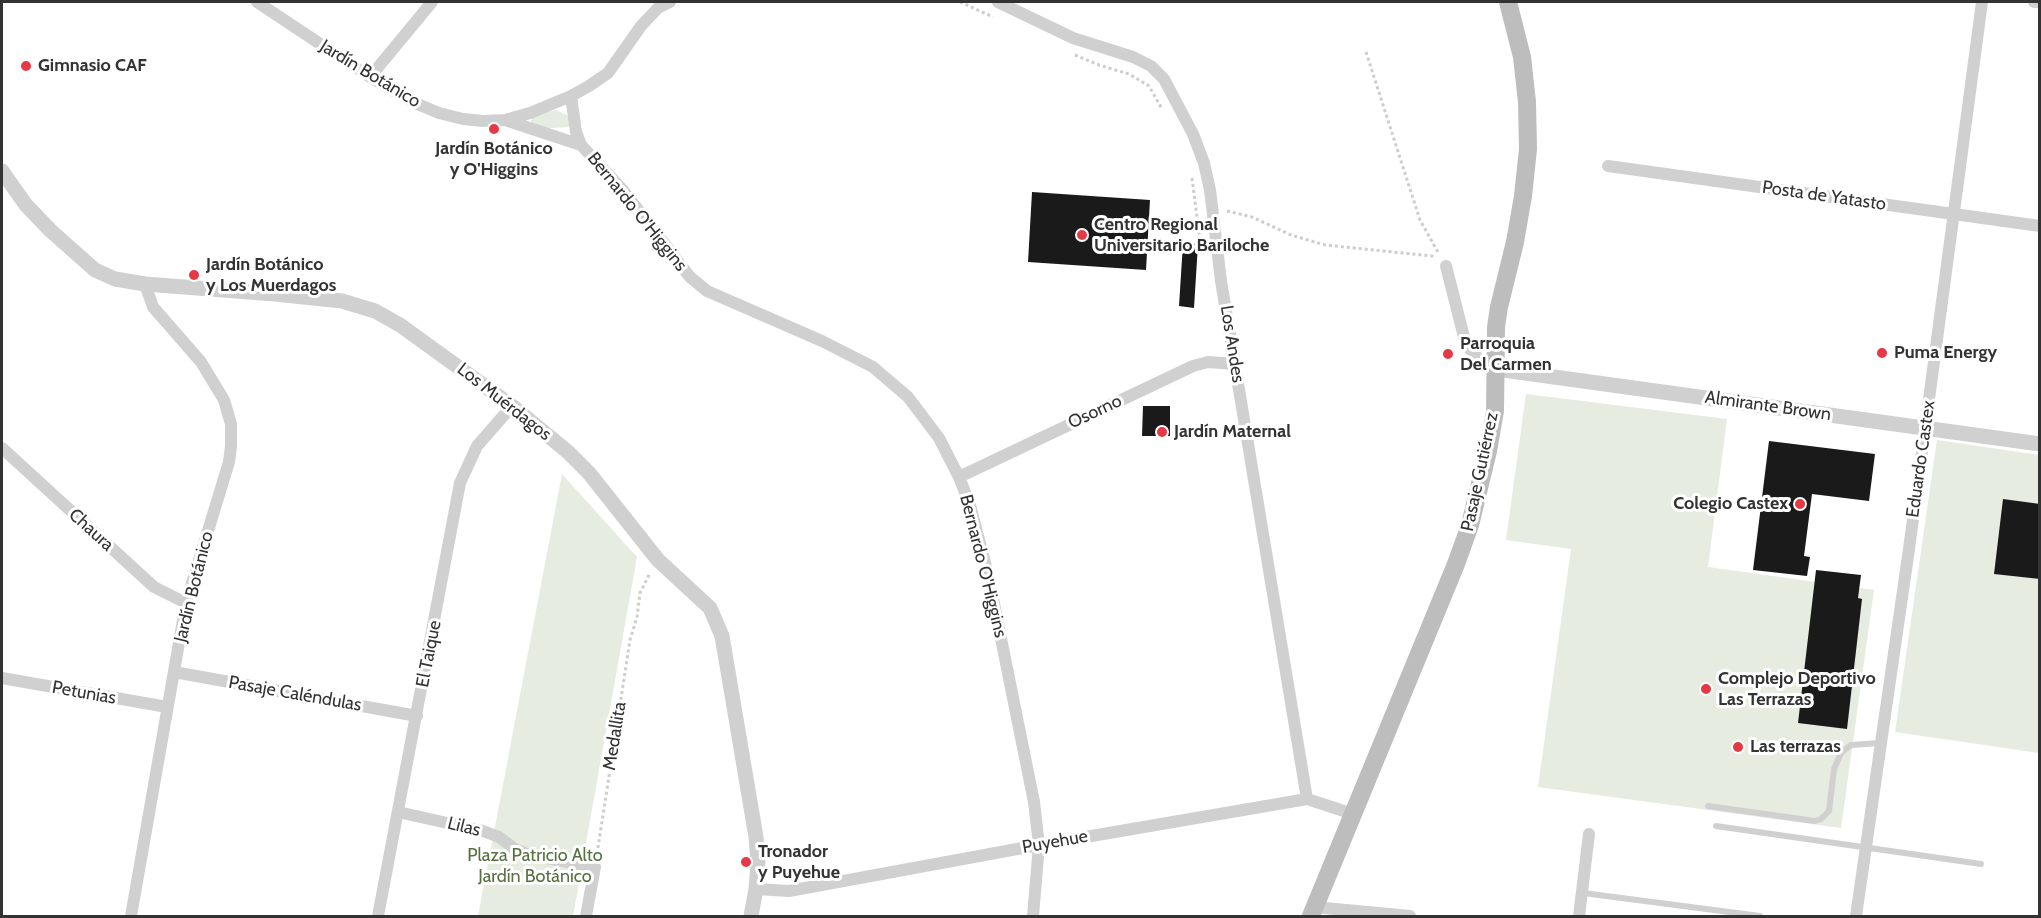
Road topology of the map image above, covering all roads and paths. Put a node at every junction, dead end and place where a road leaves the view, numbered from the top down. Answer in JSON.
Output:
{"nodes":[{"id":1,"x":257,"y":2,"type":"edge"},
{"id":2,"x":432,"y":2,"type":"edge"},
{"id":3,"x":670,"y":2,"type":"edge"},
{"id":4,"x":960,"y":2,"type":"edge"},
{"id":5,"x":998,"y":2,"type":"edge"},
{"id":6,"x":1508,"y":2,"type":"edge"},
{"id":7,"x":1982,"y":2,"type":"edge"},
{"id":8,"x":2034,"y":2,"type":"edge"},
{"id":9,"x":2040,"y":2,"type":"edge"},
{"id":10,"x":656,"y":5,"type":"edge"},
{"id":11,"x":999,"y":20,"type":"dead end"},
{"id":12,"x":1069,"y":52,"type":"dead end"},
{"id":13,"x":1366,"y":52,"type":"dead end"},
{"id":14,"x":369,"y":77,"type":"junction"},
{"id":15,"x":571,"y":96,"type":"junction"},
{"id":16,"x":1165,"y":113,"type":"dead end"},
{"id":17,"x":505,"y":120,"type":"junction"},
{"id":18,"x":581,"y":145,"type":"junction"},
{"id":19,"x":1608,"y":166,"type":"dead end"},
{"id":20,"x":2,"y":171,"type":"edge"},
{"id":21,"x":1191,"y":171,"type":"dead end"},
{"id":22,"x":1212,"y":208,"type":"junction"},
{"id":23,"x":1953,"y":214,"type":"junction"},
{"id":24,"x":2040,"y":226,"type":"edge"},
{"id":25,"x":1202,"y":249,"type":"dead end"},
{"id":26,"x":1446,"y":266,"type":"junction"},
{"id":27,"x":145,"y":284,"type":"junction"},
{"id":28,"x":1235,"y":364,"type":"junction"},
{"id":29,"x":1496,"y":369,"type":"junction"},
{"id":30,"x":512,"y":406,"type":"junction"},
{"id":31,"x":1925,"y":428,"type":"junction"},
{"id":32,"x":2040,"y":444,"type":"edge"},
{"id":33,"x":2,"y":448,"type":"edge"},
{"id":34,"x":959,"y":477,"type":"junction"},
{"id":35,"x":658,"y":560,"type":"junction"},
{"id":36,"x":186,"y":603,"type":"junction"},
{"id":37,"x":174,"y":672,"type":"junction"},
{"id":38,"x":2,"y":678,"type":"edge"},
{"id":39,"x":167,"y":707,"type":"junction"},
{"id":40,"x":417,"y":716,"type":"junction"},
{"id":41,"x":1881,"y":743,"type":"junction"},
{"id":42,"x":1307,"y":799,"type":"junction"},
{"id":43,"x":1708,"y":806,"type":"dead end"},
{"id":44,"x":398,"y":812,"type":"junction"},
{"id":45,"x":1353,"y":814,"type":"junction"},
{"id":46,"x":1716,"y":825,"type":"dead end"},
{"id":47,"x":1589,"y":834,"type":"dead end"},
{"id":48,"x":1039,"y":845,"type":"junction"},
{"id":49,"x":1866,"y":848,"type":"junction"},
{"id":50,"x":1982,"y":864,"type":"dead end"},
{"id":51,"x":595,"y":867,"type":"junction"},
{"id":52,"x":756,"y":889,"type":"junction"},
{"id":53,"x":1583,"y":893,"type":"junction"},
{"id":54,"x":1312,"y":912,"type":"edge"},
{"id":55,"x":131,"y":916,"type":"edge"},
{"id":56,"x":378,"y":916,"type":"edge"},
{"id":57,"x":586,"y":916,"type":"edge"},
{"id":58,"x":751,"y":916,"type":"edge"},
{"id":59,"x":1034,"y":916,"type":"edge"},
{"id":60,"x":1410,"y":916,"type":"edge"},
{"id":61,"x":1580,"y":916,"type":"edge"},
{"id":62,"x":1760,"y":916,"type":"edge"},
{"id":63,"x":1856,"y":916,"type":"edge"}],
"edges":[{"from":1,"to":14,"type":"street","name":"Jardín Botánico"},
{"from":2,"to":14,"type":"street"},
{"from":3,"to":10,"type":"street"},
{"from":4,"to":11,"type":"path"},
{"from":5,"to":22,"type":"street","name":"Los Andes"},
{"from":6,"to":29,"type":"main road","name":"Pasaje Gutiérrez"},
{"from":7,"to":23,"type":"street","name":"Eduardo Castex"},
{"from":8,"to":9,"type":"street"},
{"from":10,"to":15,"type":"street","name":"Jardín Botánico"},
{"from":12,"to":16,"type":"path"},
{"from":13,"to":26,"type":"path"},
{"from":14,"to":17,"type":"street","name":"Jardín Botánico"},
{"from":15,"to":17,"type":"street","name":"Jardín Botánico"},
{"from":15,"to":18,"type":"street","name":"Bernardo O'Higgins"},
{"from":17,"to":18,"type":"street","name":"Bernardo O'Higgins"},
{"from":18,"to":34,"type":"street","name":"Bernardo O'Higgins"},
{"from":19,"to":23,"type":"street","name":"Posta de Yatasto"},
{"from":20,"to":27,"type":"street","name":"Los Muérdagos"},
{"from":21,"to":25,"type":"path"},
{"from":22,"to":26,"type":"path"},
{"from":22,"to":28,"type":"street","name":"Los Andes"},
{"from":23,"to":24,"type":"street","name":"Posta de Yatasto"},
{"from":23,"to":31,"type":"street","name":"Eduardo Castex"},
{"from":26,"to":29,"type":"street"},
{"from":27,"to":30,"type":"street","name":"Los Muérdagos"},
{"from":27,"to":36,"type":"street","name":"Jardín Botánico"},
{"from":28,"to":34,"type":"street","name":"Osorno"},
{"from":28,"to":42,"type":"street","name":"Los Andes"},
{"from":29,"to":31,"type":"street","name":"Almirante Brown"},
{"from":29,"to":45,"type":"main road","name":"Pasaje Gutiérrez"},
{"from":30,"to":35,"type":"street","name":"Los Muérdagos"},
{"from":30,"to":40,"type":"street","name":"El Taique"},
{"from":31,"to":32,"type":"street","name":"Almirante Brown"},
{"from":31,"to":41,"type":"street","name":"Eduardo Castex"},
{"from":33,"to":36,"type":"street","name":"Chaura"},
{"from":34,"to":48,"type":"street","name":"Bernardo O'Higgins"},
{"from":35,"to":51,"type":"path","name":"Medallita"},
{"from":35,"to":52,"type":"street","name":"Los Muérdagos"},
{"from":36,"to":37,"type":"street","name":"Jardín Botánico"},
{"from":37,"to":39,"type":"street","name":"Jardín Botánico"},
{"from":37,"to":40,"type":"street","name":"Pasaje Caléndulas"},
{"from":38,"to":39,"type":"street","name":"Petunias"},
{"from":39,"to":55,"type":"street","name":"Jardín Botánico"},
{"from":40,"to":44,"type":"street","name":"El Taique"},
{"from":41,"to":43,"type":"lane"},
{"from":41,"to":49,"type":"street","name":"Eduardo Castex"},
{"from":42,"to":45,"type":"street","name":"Puyehue"},
{"from":42,"to":48,"type":"street","name":"Puyehue"},
{"from":44,"to":51,"type":"street","name":"Lilas"},
{"from":44,"to":56,"type":"street","name":"El Taique"},
{"from":45,"to":54,"type":"main road","name":"Pasaje Gutiérrez"},
{"from":46,"to":49,"type":"lane"},
{"from":47,"to":53,"type":"street"},
{"from":48,"to":52,"type":"street","name":"Puyehue"},
{"from":48,"to":59,"type":"street","name":"Bernardo O'Higgins"},
{"from":49,"to":50,"type":"lane"},
{"from":49,"to":63,"type":"street","name":"Eduardo Castex"},
{"from":51,"to":57,"type":"street"},
{"from":52,"to":58,"type":"street","name":"Los Muérdagos"},
{"from":53,"to":61,"type":"street"},
{"from":53,"to":62,"type":"lane"},
{"from":54,"to":60,"type":"street"}]}
